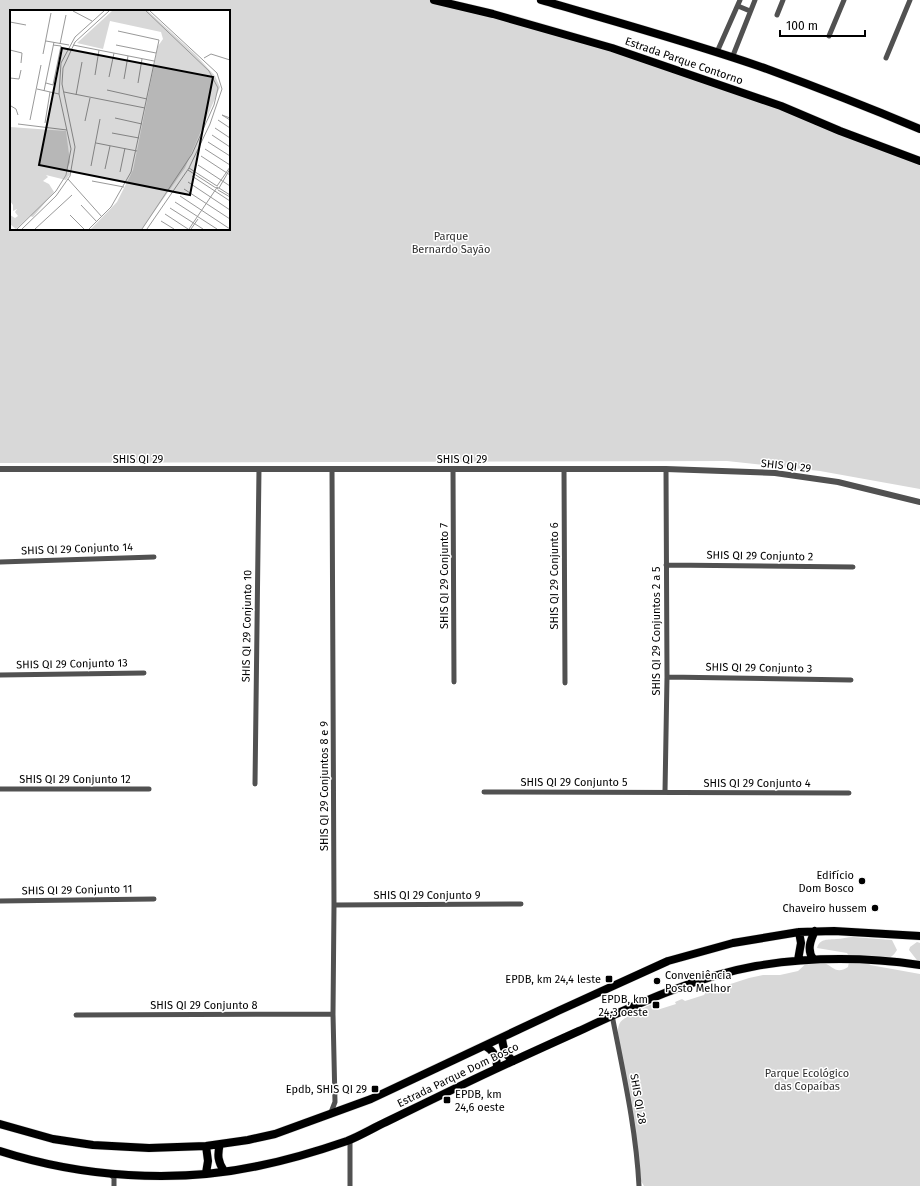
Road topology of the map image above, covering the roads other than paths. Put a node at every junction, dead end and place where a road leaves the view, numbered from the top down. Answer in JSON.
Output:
{"nodes":[{"id":1,"x":434,"y":0,"type":"edge"},
{"id":2,"x":541,"y":0,"type":"edge"},
{"id":3,"x":740,"y":0,"type":"edge"},
{"id":4,"x":755,"y":0,"type":"edge"},
{"id":5,"x":783,"y":0,"type":"edge"},
{"id":6,"x":844,"y":0,"type":"edge"},
{"id":7,"x":910,"y":0,"type":"edge"},
{"id":8,"x":738,"y":6,"type":"junction"},
{"id":9,"x":750,"y":11,"type":"junction"},
{"id":10,"x":777,"y":15,"type":"dead end"},
{"id":11,"x":829,"y":36,"type":"dead end"},
{"id":12,"x":717,"y":52,"type":"junction"},
{"id":13,"x":732,"y":58,"type":"junction"},
{"id":14,"x":886,"y":58,"type":"dead end"},
{"id":15,"x":920,"y":129,"type":"edge"},
{"id":16,"x":920,"y":161,"type":"edge"},
{"id":17,"x":0,"y":469,"type":"edge"},
{"id":18,"x":259,"y":469,"type":"junction"},
{"id":19,"x":332,"y":469,"type":"junction"},
{"id":20,"x":453,"y":469,"type":"junction"},
{"id":21,"x":564,"y":469,"type":"junction"},
{"id":22,"x":666,"y":469,"type":"junction"},
{"id":23,"x":920,"y":502,"type":"edge"},
{"id":24,"x":154,"y":557,"type":"dead end"},
{"id":25,"x":0,"y":562,"type":"edge"},
{"id":26,"x":666,"y":565,"type":"junction"},
{"id":27,"x":853,"y":567,"type":"dead end"},
{"id":28,"x":144,"y":673,"type":"dead end"},
{"id":29,"x":0,"y":675,"type":"edge"},
{"id":30,"x":666,"y":677,"type":"junction"},
{"id":31,"x":851,"y":680,"type":"dead end"},
{"id":32,"x":454,"y":682,"type":"dead end"},
{"id":33,"x":565,"y":683,"type":"dead end"},
{"id":34,"x":255,"y":784,"type":"dead end"},
{"id":35,"x":0,"y":789,"type":"edge"},
{"id":36,"x":149,"y":789,"type":"dead end"},
{"id":37,"x":484,"y":792,"type":"dead end"},
{"id":38,"x":665,"y":792,"type":"junction"},
{"id":39,"x":849,"y":793,"type":"dead end"},
{"id":40,"x":154,"y":899,"type":"dead end"},
{"id":41,"x":0,"y":901,"type":"edge"},
{"id":42,"x":521,"y":904,"type":"dead end"},
{"id":43,"x":334,"y":905,"type":"junction"},
{"id":44,"x":815,"y":931,"type":"junction"},
{"id":45,"x":799,"y":932,"type":"junction"},
{"id":46,"x":920,"y":936,"type":"edge"},
{"id":47,"x":813,"y":959,"type":"junction"},
{"id":48,"x":798,"y":960,"type":"junction"},
{"id":49,"x":920,"y":964,"type":"edge"},
{"id":50,"x":333,"y":1014,"type":"junction"},
{"id":51,"x":76,"y":1015,"type":"dead end"},
{"id":52,"x":612,"y":1015,"type":"junction"},
{"id":53,"x":502,"y":1038,"type":"junction"},
{"id":54,"x":485,"y":1046,"type":"junction"},
{"id":55,"x":513,"y":1061,"type":"junction"},
{"id":56,"x":498,"y":1068,"type":"junction"},
{"id":57,"x":335,"y":1102,"type":"junction"},
{"id":58,"x":342,"y":1110,"type":"junction"},
{"id":59,"x":330,"y":1115,"type":"junction"},
{"id":60,"x":0,"y":1124,"type":"edge"},
{"id":61,"x":350,"y":1140,"type":"junction"},
{"id":62,"x":220,"y":1144,"type":"junction"},
{"id":63,"x":206,"y":1146,"type":"junction"},
{"id":64,"x":0,"y":1150,"type":"edge"},
{"id":65,"x":224,"y":1171,"type":"junction"},
{"id":66,"x":206,"y":1173,"type":"junction"},
{"id":67,"x":114,"y":1175,"type":"junction"},
{"id":68,"x":114,"y":1186,"type":"edge"},
{"id":69,"x":350,"y":1186,"type":"edge"},
{"id":70,"x":640,"y":1186,"type":"edge"}],
"edges":[{"from":1,"to":16,"type":"main road","name":"Estrada Parque Contorno"},
{"from":2,"to":12,"type":"main road","name":"Estrada Parque Contorno"},
{"from":3,"to":8,"type":"street"},
{"from":4,"to":9,"type":"street"},
{"from":5,"to":10,"type":"street"},
{"from":6,"to":11,"type":"street"},
{"from":7,"to":14,"type":"street"},
{"from":8,"to":9,"type":"street"},
{"from":8,"to":12,"type":"street"},
{"from":9,"to":13,"type":"street"},
{"from":12,"to":13,"type":"main road","name":"Estrada Parque Contorno"},
{"from":13,"to":15,"type":"main road","name":"Estrada Parque Contorno"},
{"from":17,"to":18,"type":"street","name":"SHIS QI 29"},
{"from":18,"to":19,"type":"street","name":"SHIS QI 29"},
{"from":18,"to":34,"type":"street","name":"SHIS QI 29 Conjunto 10"},
{"from":19,"to":20,"type":"street","name":"SHIS QI 29"},
{"from":19,"to":43,"type":"street","name":"SHIS QI 29 Conjuntos 8 e 9"},
{"from":20,"to":21,"type":"street","name":"SHIS QI 29"},
{"from":20,"to":32,"type":"street","name":"SHIS QI 29 Conjunto 7"},
{"from":21,"to":22,"type":"street","name":"SHIS QI 29"},
{"from":21,"to":33,"type":"street","name":"SHIS QI 29 Conjunto 6"},
{"from":22,"to":23,"type":"street","name":"SHIS QI 29"},
{"from":22,"to":26,"type":"street","name":"SHIS QI 29 Conjuntos 2 a 5"},
{"from":24,"to":25,"type":"street","name":"SHIS QI 29 Conjunto 14"},
{"from":26,"to":27,"type":"street","name":"SHIS QI 29 Conjunto 2"},
{"from":26,"to":30,"type":"street","name":"SHIS QI 29 Conjuntos 2 a 5"},
{"from":28,"to":29,"type":"street","name":"SHIS QI 29 Conjunto 13"},
{"from":30,"to":31,"type":"street","name":"SHIS QI 29 Conjunto 3"},
{"from":30,"to":38,"type":"street","name":"SHIS QI 29 Conjuntos 2 a 5"},
{"from":35,"to":36,"type":"street","name":"SHIS QI 29 Conjunto 12"},
{"from":37,"to":38,"type":"street","name":"SHIS QI 29 Conjunto 5"},
{"from":38,"to":39,"type":"street","name":"SHIS QI 29 Conjunto 4"},
{"from":40,"to":41,"type":"street","name":"SHIS QI 29 Conjunto 11"},
{"from":42,"to":43,"type":"street","name":"SHIS QI 29 Conjunto 9"},
{"from":43,"to":50,"type":"street","name":"SHIS QI 29 Conjuntos 8 e 9"},
{"from":44,"to":45,"type":"main road","name":"Estrada Parque Dom Bosco"},
{"from":44,"to":46,"type":"main road","name":"Estrada Parque Dom Bosco"},
{"from":44,"to":47,"type":"main road"},
{"from":45,"to":48,"type":"main road"},
{"from":45,"to":53,"type":"main road","name":"Estrada Parque Dom Bosco"},
{"from":47,"to":48,"type":"main road","name":"Estrada Parque Dom Bosco"},
{"from":47,"to":49,"type":"main road","name":"Estrada Parque Dom Bosco"},
{"from":48,"to":52,"type":"main road","name":"Estrada Parque Dom Bosco"},
{"from":50,"to":51,"type":"street","name":"SHIS QI 29 Conjunto 8"},
{"from":50,"to":57,"type":"street","name":"SHIS QI 29 Conjuntos 8 e 9"},
{"from":52,"to":55,"type":"main road","name":"Estrada Parque Dom Bosco"},
{"from":52,"to":70,"type":"street","name":"SHIS QI 28"},
{"from":53,"to":54,"type":"main road","name":"Estrada Parque Dom Bosco"},
{"from":53,"to":55,"type":"main road"},
{"from":54,"to":56,"type":"main road"},
{"from":54,"to":58,"type":"main road","name":"Estrada Parque Dom Bosco"},
{"from":55,"to":56,"type":"main road","name":"Estrada Parque Dom Bosco"},
{"from":56,"to":61,"type":"main road","name":"Estrada Parque Dom Bosco"},
{"from":57,"to":58,"type":"street"},
{"from":57,"to":59,"type":"street","name":"SHIS QI 29 Conjuntos 8 e 9"},
{"from":58,"to":59,"type":"main road","name":"Estrada Parque Dom Bosco"},
{"from":59,"to":62,"type":"main road","name":"Estrada Parque Dom Bosco"},
{"from":60,"to":63,"type":"main road","name":"Estrada Parque Dom Bosco"},
{"from":61,"to":65,"type":"main road","name":"Estrada Parque Dom Bosco"},
{"from":61,"to":69,"type":"street"},
{"from":62,"to":63,"type":"main road","name":"Estrada Parque Dom Bosco"},
{"from":62,"to":65,"type":"main road"},
{"from":63,"to":66,"type":"main road"},
{"from":64,"to":67,"type":"main road","name":"Estrada Parque Dom Bosco"},
{"from":65,"to":66,"type":"main road","name":"Estrada Parque Dom Bosco"},
{"from":66,"to":67,"type":"main road","name":"Estrada Parque Dom Bosco"},
{"from":67,"to":68,"type":"street"}]}
